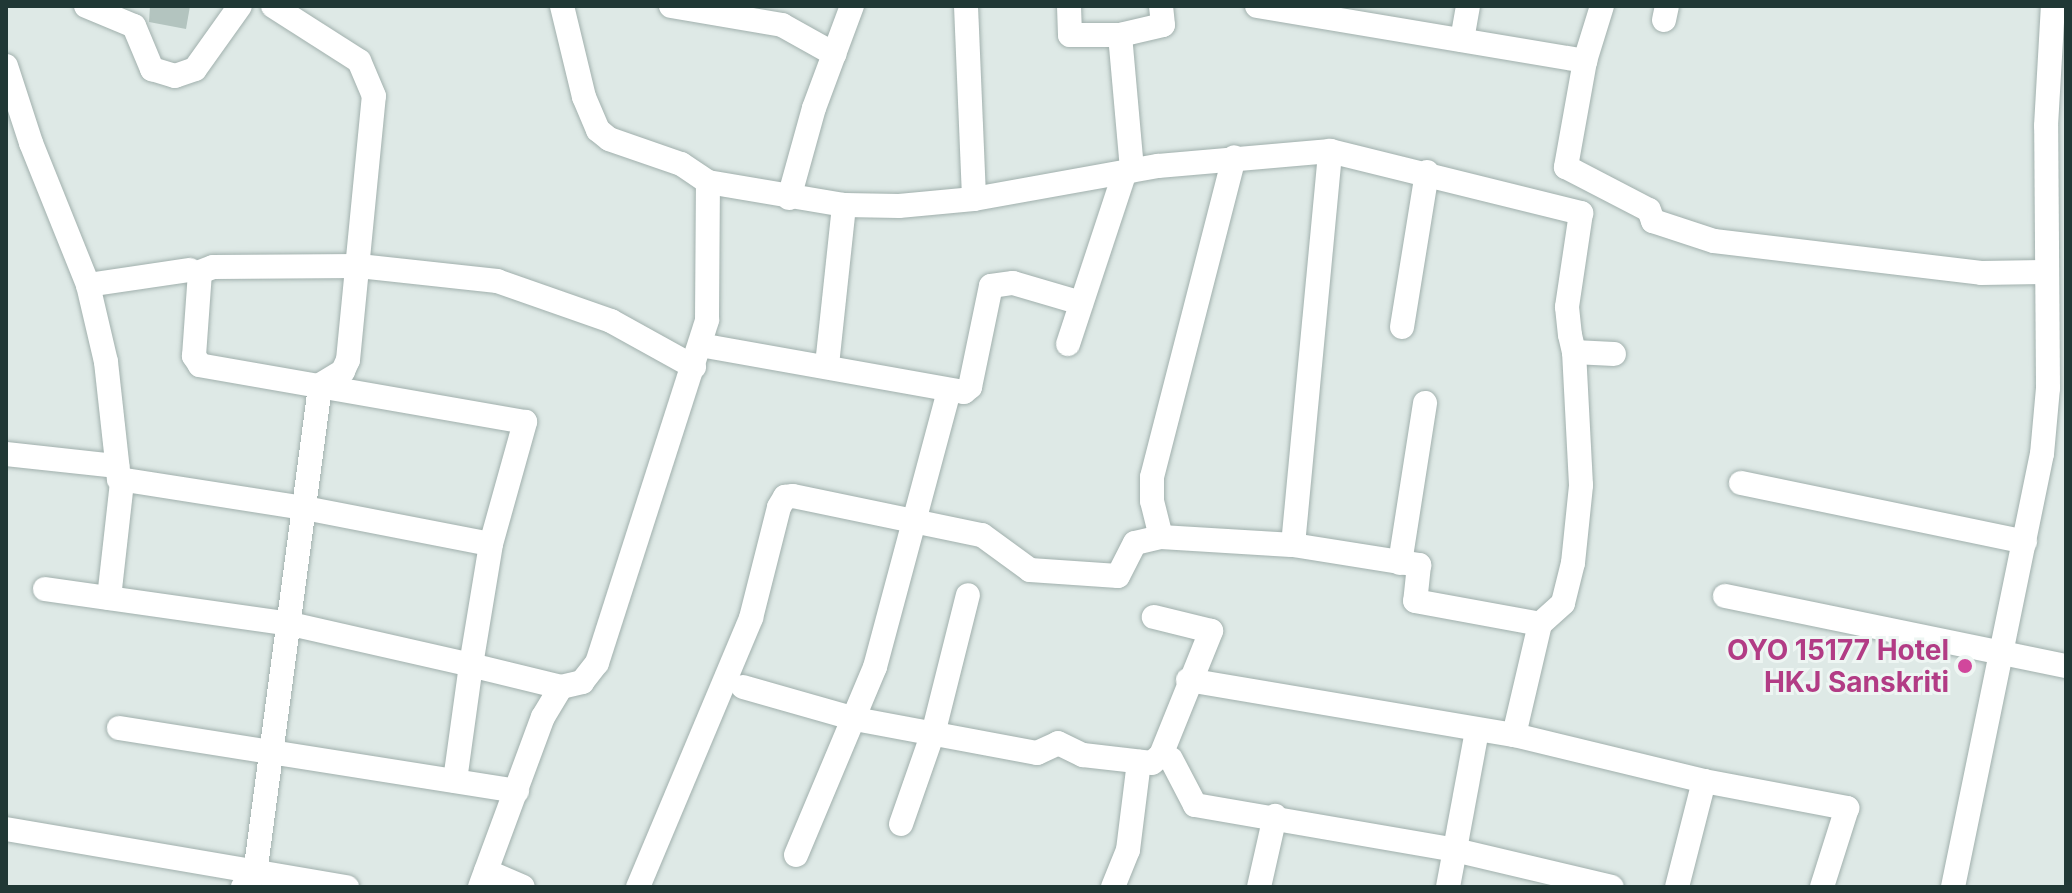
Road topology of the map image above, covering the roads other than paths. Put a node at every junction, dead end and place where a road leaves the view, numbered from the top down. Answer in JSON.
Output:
{"nodes":[{"id":1,"x":86,"y":6,"type":"edge"},
{"id":2,"x":240,"y":6,"type":"edge"},
{"id":3,"x":273,"y":6,"type":"edge"},
{"id":4,"x":562,"y":6,"type":"edge"},
{"id":5,"x":671,"y":6,"type":"edge"},
{"id":6,"x":852,"y":6,"type":"edge"},
{"id":7,"x":966,"y":6,"type":"edge"},
{"id":8,"x":1069,"y":6,"type":"edge"},
{"id":9,"x":1161,"y":6,"type":"edge"},
{"id":10,"x":1257,"y":6,"type":"edge"},
{"id":11,"x":1468,"y":6,"type":"edge"},
{"id":12,"x":1602,"y":6,"type":"edge"},
{"id":13,"x":2057,"y":12,"type":"edge"},
{"id":14,"x":1120,"y":35,"type":"junction"},
{"id":15,"x":1462,"y":40,"type":"junction"},
{"id":16,"x":834,"y":54,"type":"junction"},
{"id":17,"x":1585,"y":61,"type":"junction"},
{"id":18,"x":6,"y":66,"type":"edge"},
{"id":19,"x":1330,"y":151,"type":"junction"},
{"id":20,"x":1234,"y":157,"type":"junction"},
{"id":21,"x":1128,"y":171,"type":"junction"},
{"id":22,"x":1427,"y":172,"type":"junction"},
{"id":23,"x":708,"y":182,"type":"junction"},
{"id":24,"x":789,"y":198,"type":"junction"},
{"id":25,"x":974,"y":199,"type":"junction"},
{"id":26,"x":844,"y":205,"type":"junction"},
{"id":27,"x":359,"y":266,"type":"junction"},
{"id":28,"x":190,"y":270,"type":"dead end"},
{"id":29,"x":2043,"y":272,"type":"junction"},
{"id":30,"x":88,"y":285,"type":"junction"},
{"id":31,"x":1081,"y":303,"type":"junction"},
{"id":32,"x":1402,"y":327,"type":"dead end"},
{"id":33,"x":1068,"y":344,"type":"dead end"},
{"id":34,"x":1574,"y":352,"type":"junction"},
{"id":35,"x":1614,"y":354,"type":"dead end"},
{"id":36,"x":697,"y":356,"type":"junction"},
{"id":37,"x":827,"y":365,"type":"junction"},
{"id":38,"x":320,"y":385,"type":"junction"},
{"id":39,"x":2057,"y":390,"type":"edge"},
{"id":40,"x":949,"y":391,"type":"junction"},
{"id":41,"x":1425,"y":403,"type":"dead end"},
{"id":42,"x":6,"y":454,"type":"edge"},
{"id":43,"x":120,"y":474,"type":"junction"},
{"id":44,"x":1741,"y":483,"type":"dead end"},
{"id":45,"x":305,"y":508,"type":"junction"},
{"id":46,"x":917,"y":518,"type":"junction"},
{"id":47,"x":1161,"y":537,"type":"junction"},
{"id":48,"x":2025,"y":542,"type":"junction"},
{"id":49,"x":491,"y":544,"type":"junction"},
{"id":50,"x":1293,"y":545,"type":"junction"},
{"id":51,"x":1400,"y":563,"type":"junction"},
{"id":52,"x":45,"y":589,"type":"dead end"},
{"id":53,"x":968,"y":595,"type":"dead end"},
{"id":54,"x":1725,"y":596,"type":"dead end"},
{"id":55,"x":109,"y":598,"type":"junction"},
{"id":56,"x":1154,"y":617,"type":"dead end"},
{"id":57,"x":291,"y":624,"type":"junction"},
{"id":58,"x":1540,"y":624,"type":"junction"},
{"id":59,"x":1999,"y":651,"type":"junction"},
{"id":60,"x":471,"y":665,"type":"junction"},
{"id":61,"x":2066,"y":666,"type":"edge"},
{"id":62,"x":1188,"y":680,"type":"junction"},
{"id":63,"x":561,"y":687,"type":"junction"},
{"id":64,"x":743,"y":687,"type":"dead end"},
{"id":65,"x":855,"y":719,"type":"junction"},
{"id":66,"x":119,"y":728,"type":"dead end"},
{"id":67,"x":934,"y":730,"type":"junction"},
{"id":68,"x":1477,"y":730,"type":"junction"},
{"id":69,"x":1514,"y":735,"type":"junction"},
{"id":70,"x":273,"y":751,"type":"junction"},
{"id":71,"x":1171,"y":759,"type":"dead end"},
{"id":72,"x":1139,"y":762,"type":"junction"},
{"id":73,"x":455,"y":781,"type":"junction"},
{"id":74,"x":1704,"y":781,"type":"junction"},
{"id":75,"x":517,"y":791,"type":"junction"},
{"id":76,"x":1275,"y":816,"type":"junction"},
{"id":77,"x":901,"y":824,"type":"dead end"},
{"id":78,"x":6,"y":829,"type":"edge"},
{"id":79,"x":1455,"y":850,"type":"junction"},
{"id":80,"x":796,"y":855,"type":"dead end"},
{"id":81,"x":483,"y":879,"type":"edge"},
{"id":82,"x":249,"y":880,"type":"edge"},
{"id":83,"x":347,"y":887,"type":"edge"},
{"id":84,"x":523,"y":887,"type":"edge"},
{"id":85,"x":638,"y":887,"type":"edge"},
{"id":86,"x":1113,"y":887,"type":"edge"},
{"id":87,"x":1259,"y":887,"type":"edge"},
{"id":88,"x":1448,"y":887,"type":"edge"},
{"id":89,"x":1612,"y":887,"type":"edge"},
{"id":90,"x":1677,"y":887,"type":"edge"},
{"id":91,"x":1822,"y":887,"type":"edge"},
{"id":92,"x":1953,"y":887,"type":"edge"}],
"edges":[{"from":1,"to":2,"type":"street"},
{"from":3,"to":27,"type":"street"},
{"from":4,"to":23,"type":"street"},
{"from":5,"to":16,"type":"street"},
{"from":6,"to":16,"type":"street"},
{"from":7,"to":25,"type":"street"},
{"from":8,"to":14,"type":"street"},
{"from":9,"to":14,"type":"street"},
{"from":10,"to":15,"type":"street"},
{"from":11,"to":15,"type":"street"},
{"from":12,"to":17,"type":"street"},
{"from":13,"to":29,"type":"street"},
{"from":14,"to":21,"type":"street"},
{"from":15,"to":17,"type":"street"},
{"from":16,"to":24,"type":"street"},
{"from":17,"to":29,"type":"street"},
{"from":18,"to":30,"type":"street"},
{"from":19,"to":20,"type":"street"},
{"from":19,"to":22,"type":"street"},
{"from":19,"to":50,"type":"street"},
{"from":20,"to":21,"type":"street"},
{"from":20,"to":47,"type":"street"},
{"from":21,"to":25,"type":"street"},
{"from":21,"to":31,"type":"street"},
{"from":22,"to":32,"type":"street"},
{"from":22,"to":34,"type":"street"},
{"from":23,"to":24,"type":"street"},
{"from":23,"to":36,"type":"street"},
{"from":24,"to":26,"type":"street"},
{"from":25,"to":26,"type":"street"},
{"from":26,"to":37,"type":"street"},
{"from":27,"to":36,"type":"street"},
{"from":27,"to":38,"type":"street"},
{"from":27,"to":38,"type":"street"},
{"from":28,"to":30,"type":"street"},
{"from":29,"to":39,"type":"street"},
{"from":30,"to":43,"type":"street"},
{"from":31,"to":33,"type":"street"},
{"from":31,"to":40,"type":"street"},
{"from":34,"to":35,"type":"street"},
{"from":34,"to":58,"type":"street"},
{"from":36,"to":37,"type":"street"},
{"from":36,"to":63,"type":"street"},
{"from":37,"to":40,"type":"street"},
{"from":38,"to":45,"type":"street"},
{"from":38,"to":49,"type":"street"},
{"from":39,"to":48,"type":"street"},
{"from":40,"to":46,"type":"street"},
{"from":41,"to":51,"type":"street"},
{"from":42,"to":43,"type":"street"},
{"from":43,"to":45,"type":"street"},
{"from":43,"to":55,"type":"street"},
{"from":44,"to":48,"type":"street"},
{"from":45,"to":49,"type":"street"},
{"from":45,"to":57,"type":"street"},
{"from":46,"to":47,"type":"street"},
{"from":46,"to":65,"type":"street"},
{"from":46,"to":85,"type":"street"},
{"from":47,"to":50,"type":"street"},
{"from":48,"to":59,"type":"street"},
{"from":49,"to":60,"type":"street"},
{"from":50,"to":51,"type":"street"},
{"from":51,"to":58,"type":"street"},
{"from":52,"to":55,"type":"street"},
{"from":53,"to":67,"type":"street"},
{"from":54,"to":59,"type":"street"},
{"from":55,"to":57,"type":"street"},
{"from":56,"to":62,"type":"street"},
{"from":57,"to":60,"type":"street"},
{"from":57,"to":70,"type":"street"},
{"from":58,"to":69,"type":"street"},
{"from":59,"to":61,"type":"street"},
{"from":59,"to":92,"type":"street"},
{"from":60,"to":63,"type":"street"},
{"from":60,"to":73,"type":"street"},
{"from":62,"to":68,"type":"street"},
{"from":62,"to":72,"type":"street"},
{"from":63,"to":75,"type":"street"},
{"from":64,"to":65,"type":"street"},
{"from":65,"to":67,"type":"street"},
{"from":65,"to":80,"type":"street"},
{"from":66,"to":70,"type":"street"},
{"from":67,"to":72,"type":"street"},
{"from":67,"to":77,"type":"street"},
{"from":68,"to":69,"type":"street"},
{"from":68,"to":79,"type":"street"},
{"from":69,"to":74,"type":"street"},
{"from":70,"to":73,"type":"street"},
{"from":70,"to":82,"type":"street"},
{"from":71,"to":76,"type":"street"},
{"from":72,"to":86,"type":"street"},
{"from":73,"to":75,"type":"street"},
{"from":74,"to":90,"type":"street"},
{"from":74,"to":91,"type":"street"},
{"from":75,"to":81,"type":"street"},
{"from":76,"to":79,"type":"street"},
{"from":76,"to":87,"type":"street"},
{"from":78,"to":82,"type":"street"},
{"from":79,"to":88,"type":"street"},
{"from":79,"to":89,"type":"street"},
{"from":81,"to":84,"type":"street"},
{"from":82,"to":83,"type":"street"}]}
